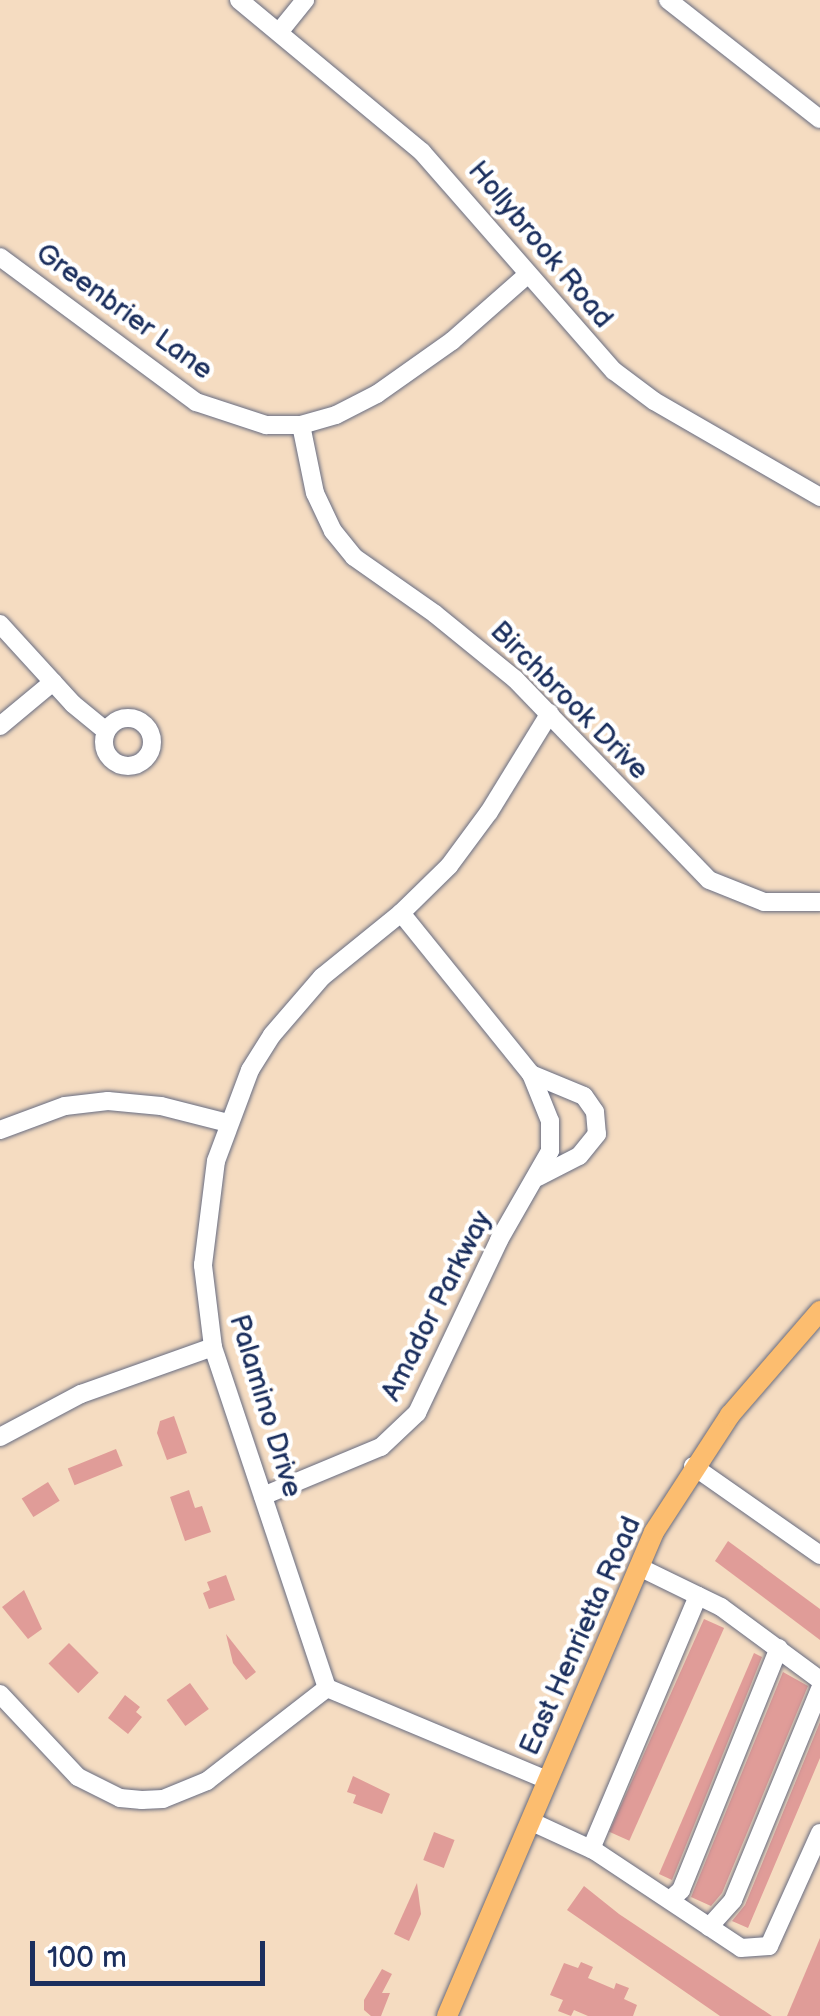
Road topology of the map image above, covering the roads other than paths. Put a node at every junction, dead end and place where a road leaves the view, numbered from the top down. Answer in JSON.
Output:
{"nodes":[{"id":1,"x":239,"y":0,"type":"edge"},
{"id":2,"x":305,"y":0,"type":"edge"},
{"id":3,"x":668,"y":0,"type":"edge"},
{"id":4,"x":280,"y":31,"type":"junction"},
{"id":5,"x":820,"y":119,"type":"edge"},
{"id":6,"x":0,"y":257,"type":"edge"},
{"id":7,"x":526,"y":276,"type":"junction"},
{"id":8,"x":300,"y":425,"type":"junction"},
{"id":9,"x":820,"y":496,"type":"edge"},
{"id":10,"x":0,"y":624,"type":"edge"},
{"id":11,"x":54,"y":682,"type":"junction"},
{"id":12,"x":550,"y":713,"type":"junction"},
{"id":13,"x":0,"y":726,"type":"edge"},
{"id":14,"x":106,"y":731,"type":"dead end"},
{"id":15,"x":820,"y":902,"type":"edge"},
{"id":16,"x":400,"y":913,"type":"junction"},
{"id":17,"x":531,"y":1074,"type":"junction"},
{"id":18,"x":228,"y":1123,"type":"junction"},
{"id":19,"x":0,"y":1130,"type":"edge"},
{"id":20,"x":538,"y":1177,"type":"junction"},
{"id":21,"x":820,"y":1311,"type":"edge"},
{"id":22,"x":213,"y":1347,"type":"junction"},
{"id":23,"x":0,"y":1438,"type":"edge"},
{"id":24,"x":693,"y":1466,"type":"junction"},
{"id":25,"x":263,"y":1496,"type":"junction"},
{"id":26,"x":820,"y":1556,"type":"edge"},
{"id":27,"x":639,"y":1568,"type":"junction"},
{"id":28,"x":698,"y":1596,"type":"junction"},
{"id":29,"x":779,"y":1648,"type":"junction"},
{"id":30,"x":820,"y":1680,"type":"edge"},
{"id":31,"x":328,"y":1688,"type":"junction"},
{"id":32,"x":820,"y":1689,"type":"edge"},
{"id":33,"x":0,"y":1694,"type":"edge"},
{"id":34,"x":547,"y":1780,"type":"junction"},
{"id":35,"x":530,"y":1821,"type":"junction"},
{"id":36,"x":820,"y":1833,"type":"edge"},
{"id":37,"x":591,"y":1849,"type":"junction"},
{"id":38,"x":670,"y":1900,"type":"junction"},
{"id":39,"x":710,"y":1927,"type":"junction"},
{"id":40,"x":447,"y":2016,"type":"edge"}],
"edges":[{"from":1,"to":4,"type":"street","name":"Hollybrook Road"},
{"from":2,"to":4,"type":"street"},
{"from":3,"to":5,"type":"street"},
{"from":4,"to":7,"type":"street","name":"Hollybrook Road"},
{"from":6,"to":8,"type":"street","name":"Greenbrier Lane"},
{"from":7,"to":8,"type":"street","name":"Greenbrier Lane"},
{"from":7,"to":9,"type":"street","name":"Hollybrook Road"},
{"from":8,"to":12,"type":"street","name":"Birchbrook Drive"},
{"from":10,"to":11,"type":"street"},
{"from":11,"to":13,"type":"street"},
{"from":11,"to":14,"type":"street"},
{"from":12,"to":15,"type":"street","name":"Birchbrook Drive"},
{"from":12,"to":16,"type":"street","name":"Palamino Drive"},
{"from":16,"to":17,"type":"street","name":"Amador Parkway"},
{"from":16,"to":18,"type":"street","name":"Palamino Drive"},
{"from":17,"to":20,"type":"street","name":"Amador Parkway"},
{"from":17,"to":20,"type":"street","name":"Amador Parkway"},
{"from":18,"to":19,"type":"street"},
{"from":18,"to":22,"type":"street","name":"Palamino Drive"},
{"from":20,"to":25,"type":"street","name":"Amador Parkway"},
{"from":21,"to":24,"type":"main road","name":"East Henrietta Road"},
{"from":22,"to":23,"type":"street"},
{"from":22,"to":25,"type":"street","name":"Palamino Drive"},
{"from":24,"to":26,"type":"street"},
{"from":24,"to":27,"type":"main road","name":"East Henrietta Road"},
{"from":25,"to":31,"type":"street","name":"Palamino Drive"},
{"from":27,"to":28,"type":"street"},
{"from":27,"to":34,"type":"main road","name":"East Henrietta Road"},
{"from":28,"to":29,"type":"street"},
{"from":28,"to":37,"type":"street"},
{"from":29,"to":30,"type":"street"},
{"from":29,"to":38,"type":"street"},
{"from":31,"to":33,"type":"street"},
{"from":31,"to":34,"type":"street"},
{"from":32,"to":39,"type":"street"},
{"from":34,"to":35,"type":"main road","name":"East Henrietta Road"},
{"from":35,"to":37,"type":"street"},
{"from":35,"to":40,"type":"main road","name":"East Henrietta Road"},
{"from":36,"to":39,"type":"street"},
{"from":37,"to":38,"type":"street"},
{"from":38,"to":39,"type":"street"}]}
